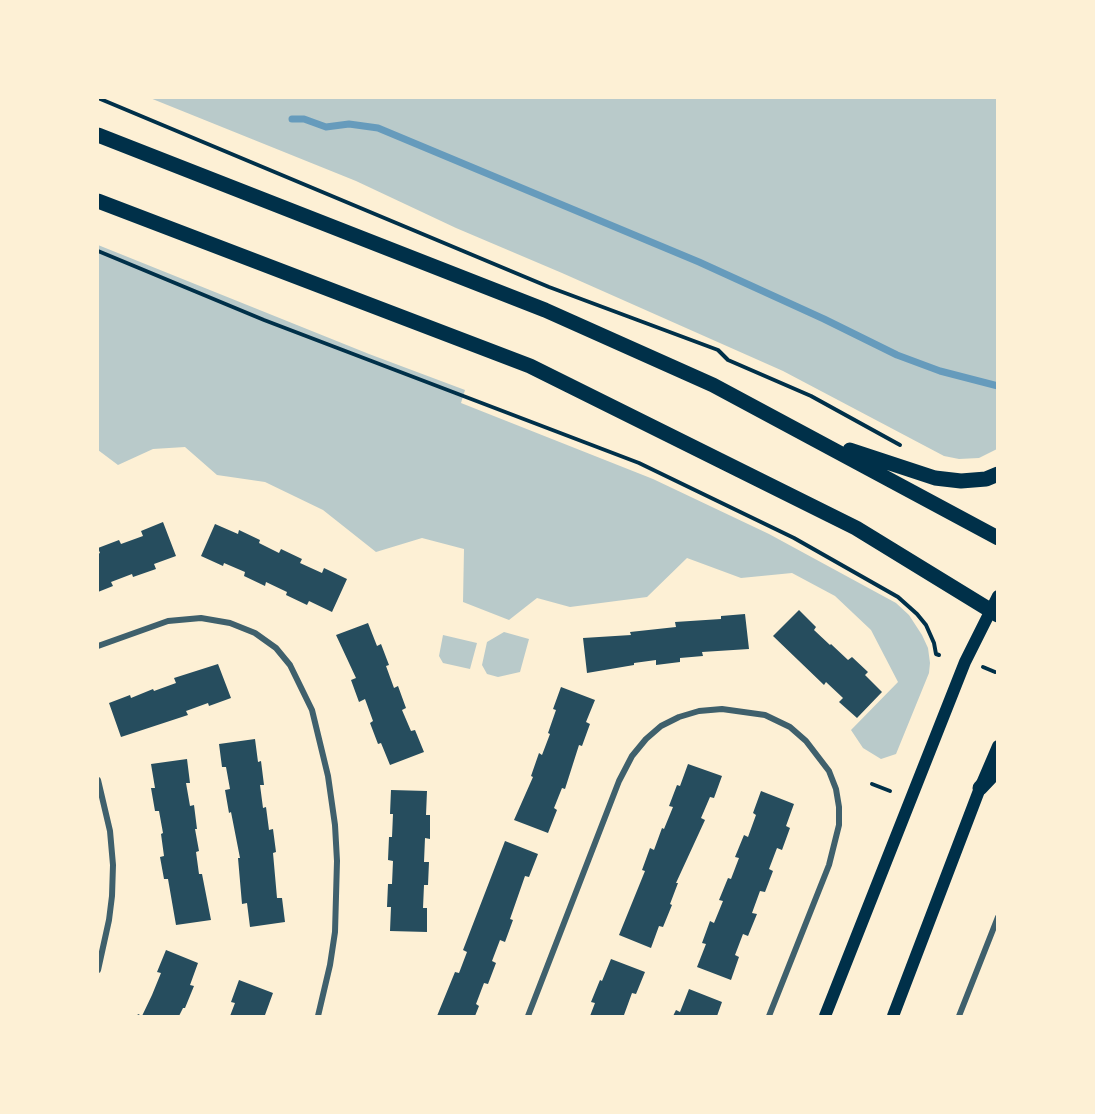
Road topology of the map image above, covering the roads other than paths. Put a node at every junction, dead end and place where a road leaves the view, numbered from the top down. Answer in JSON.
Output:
{"nodes":[{"id":1,"x":98,"y":135,"type":"edge"},
{"id":2,"x":98,"y":201,"type":"edge"},
{"id":3,"x":808,"y":436,"type":"junction"},
{"id":4,"x":998,"y":474,"type":"edge"},
{"id":5,"x":998,"y":538,"type":"edge"},
{"id":6,"x":995,"y":607,"type":"edge"},
{"id":7,"x":98,"y":646,"type":"edge"},
{"id":8,"x":998,"y":746,"type":"edge"},
{"id":9,"x":998,"y":769,"type":"edge"},
{"id":10,"x":98,"y":780,"type":"edge"},
{"id":11,"x":980,"y":788,"type":"junction"},
{"id":12,"x":998,"y":917,"type":"edge"},
{"id":13,"x":98,"y":970,"type":"edge"},
{"id":14,"x":318,"y":1017,"type":"edge"},
{"id":15,"x":528,"y":1017,"type":"edge"},
{"id":16,"x":769,"y":1017,"type":"edge"},
{"id":17,"x":825,"y":1017,"type":"edge"},
{"id":18,"x":893,"y":1017,"type":"edge"},
{"id":19,"x":959,"y":1017,"type":"edge"}],
"edges":[{"from":1,"to":3,"type":"main road"},
{"from":2,"to":6,"type":"main road"},
{"from":3,"to":4,"type":"main road"},
{"from":3,"to":5,"type":"main road"},
{"from":6,"to":17,"type":"main road"},
{"from":7,"to":14,"type":"street"},
{"from":8,"to":11,"type":"main road"},
{"from":9,"to":11,"type":"main road"},
{"from":10,"to":13,"type":"street"},
{"from":11,"to":18,"type":"main road"},
{"from":12,"to":19,"type":"street"},
{"from":15,"to":16,"type":"street"}]}
